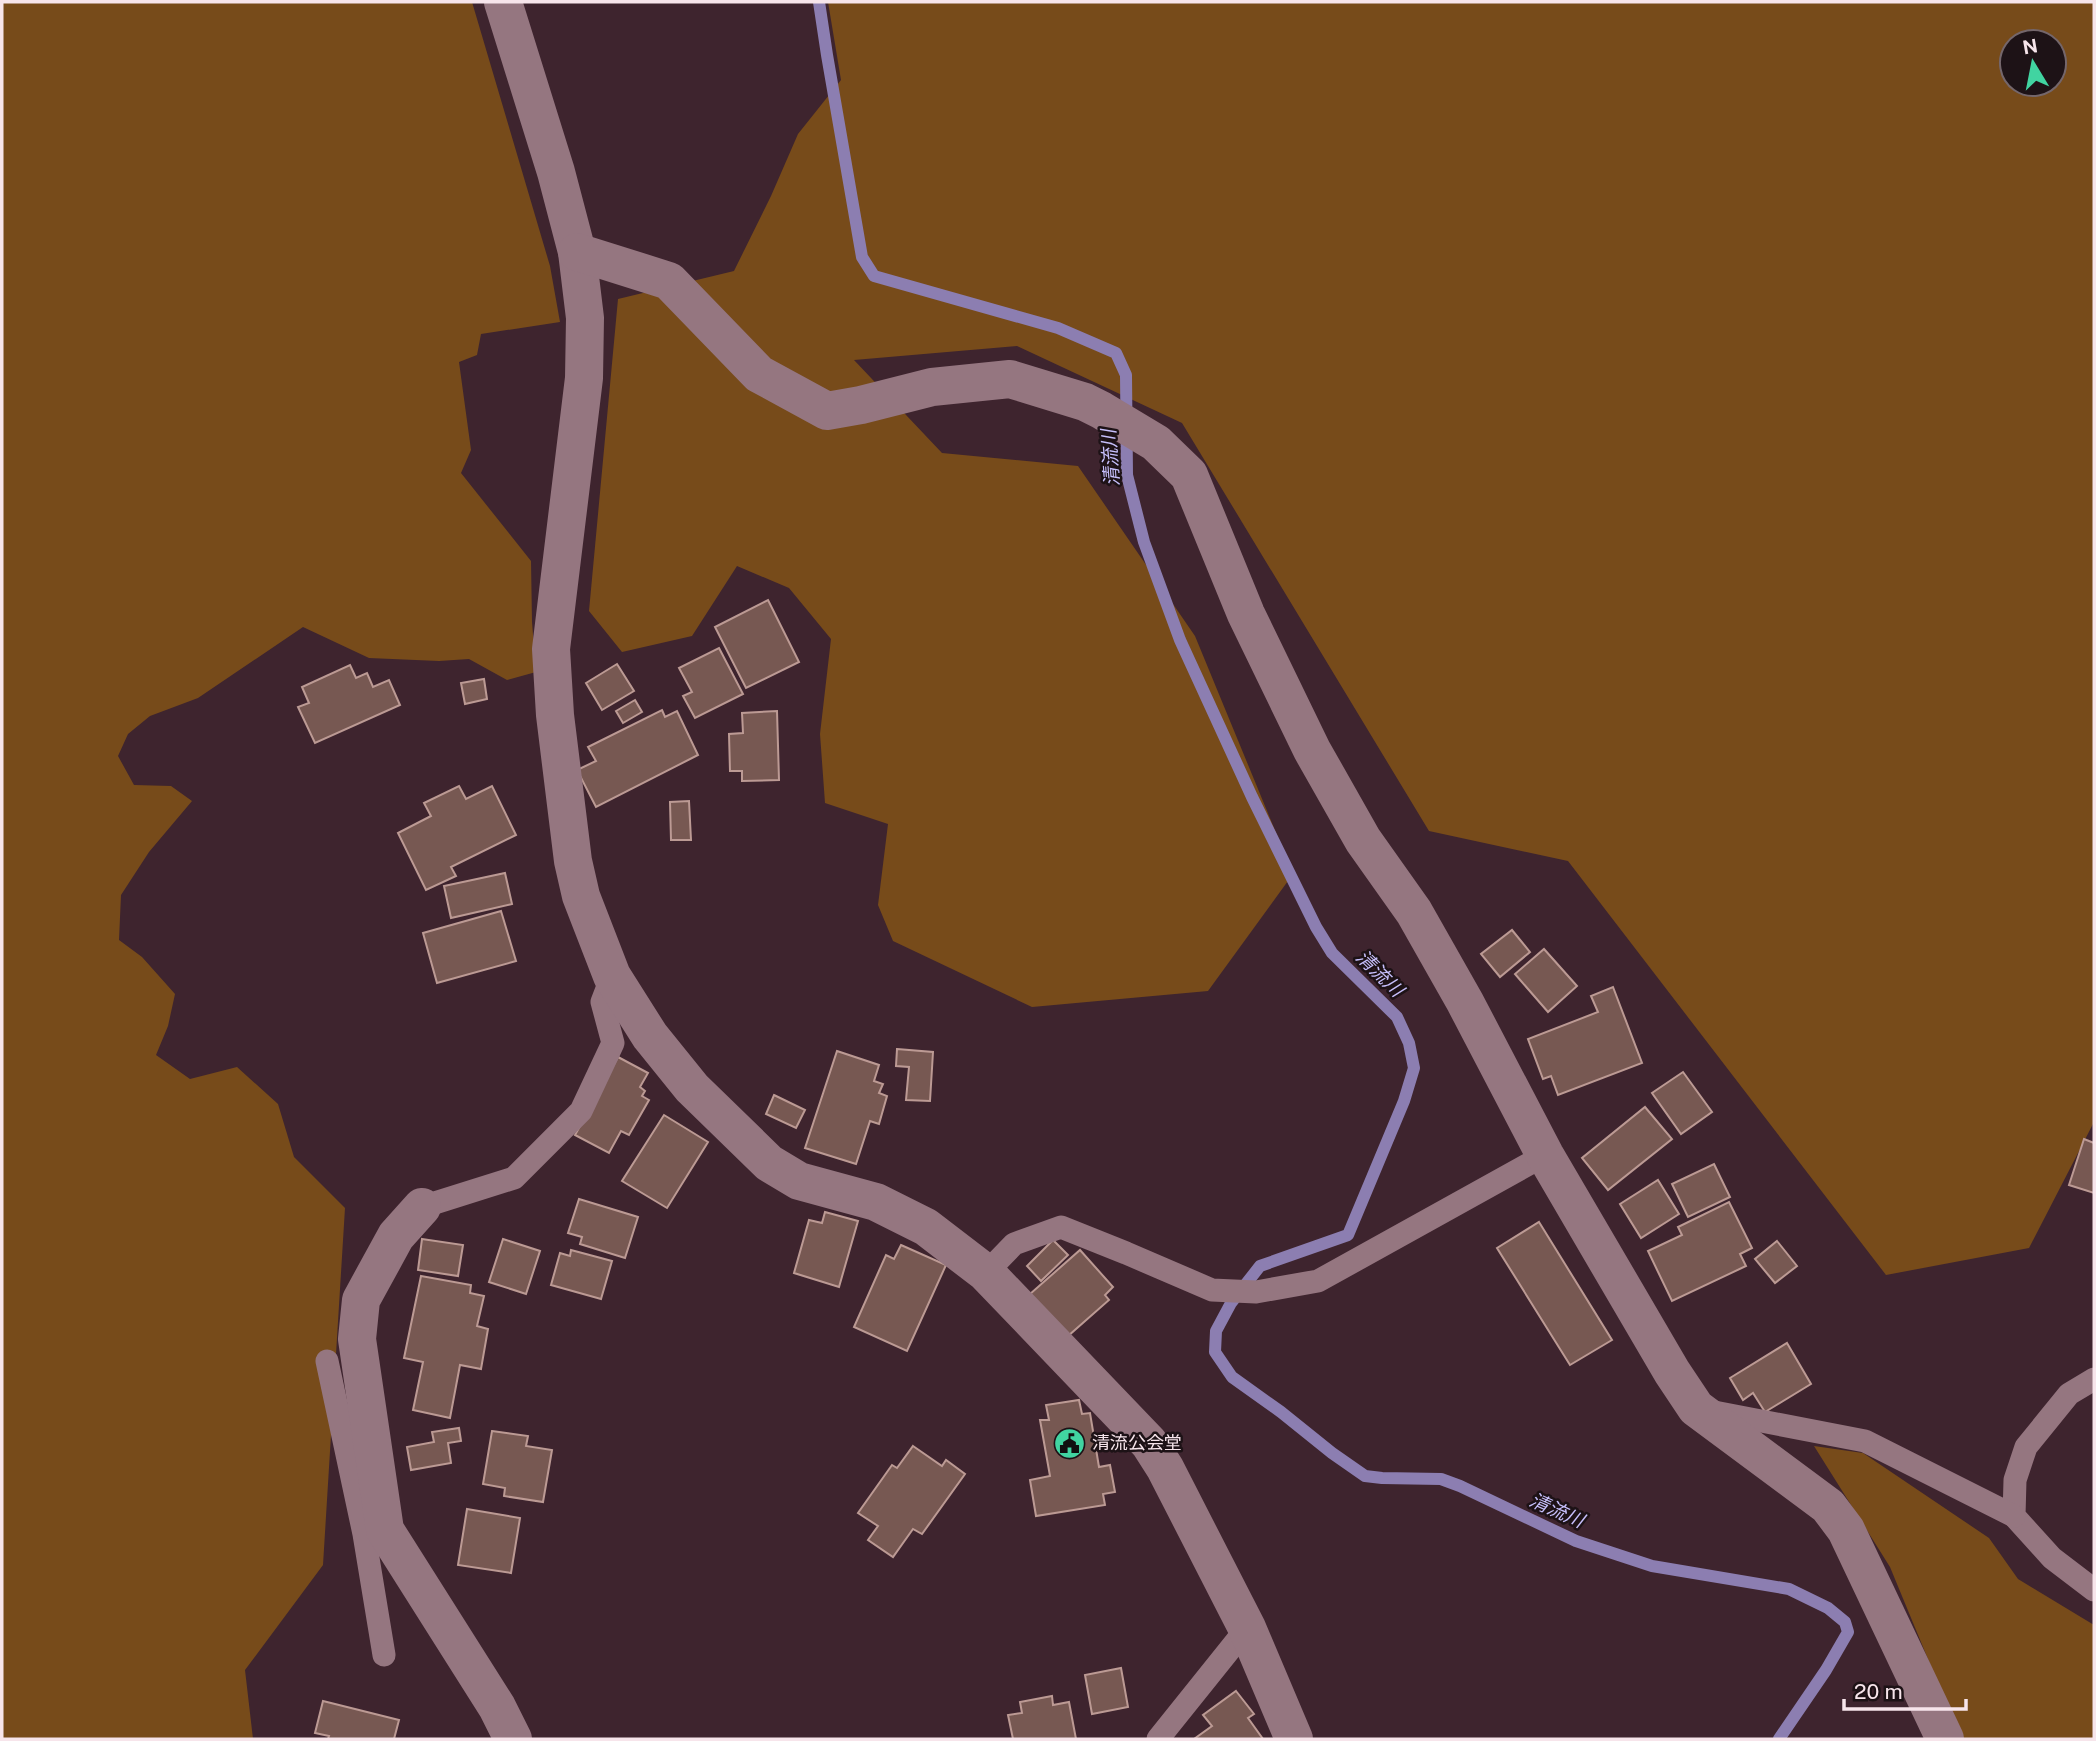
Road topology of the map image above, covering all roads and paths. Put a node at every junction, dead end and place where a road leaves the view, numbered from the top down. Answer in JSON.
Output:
{"nodes":[{"id":1,"x":503,"y":2,"type":"edge"},
{"id":2,"x":576,"y":252,"type":"junction"},
{"id":3,"x":612,"y":976,"type":"junction"},
{"id":4,"x":1545,"y":1155,"type":"junction"},
{"id":5,"x":422,"y":1207,"type":"joint"},
{"id":6,"x":986,"y":1273,"type":"junction"},
{"id":7,"x":327,"y":1361,"type":"dead end"},
{"id":8,"x":2094,"y":1379,"type":"edge"},
{"id":9,"x":1696,"y":1408,"type":"junction"},
{"id":10,"x":2014,"y":1516,"type":"junction"},
{"id":11,"x":374,"y":1532,"type":"junction"},
{"id":12,"x":2094,"y":1590,"type":"edge"},
{"id":13,"x":1247,"y":1628,"type":"junction"},
{"id":14,"x":384,"y":1656,"type":"dead end"},
{"id":15,"x":513,"y":1739,"type":"edge"},
{"id":16,"x":1158,"y":1739,"type":"edge"},
{"id":17,"x":1294,"y":1739,"type":"edge"},
{"id":18,"x":1945,"y":1739,"type":"edge"}],
"edges":[{"from":1,"to":2,"type":"street"},
{"from":2,"to":3,"type":"street"},
{"from":2,"to":4,"type":"street"},
{"from":3,"to":5,"type":"lane"},
{"from":3,"to":6,"type":"street"},
{"from":4,"to":6,"type":"lane"},
{"from":4,"to":9,"type":"street"},
{"from":5,"to":11,"type":"street"},
{"from":6,"to":13,"type":"street"},
{"from":7,"to":11,"type":"lane"},
{"from":8,"to":10,"type":"lane"},
{"from":9,"to":10,"type":"lane"},
{"from":9,"to":18,"type":"street"},
{"from":10,"to":12,"type":"lane"},
{"from":11,"to":14,"type":"lane"},
{"from":11,"to":15,"type":"street"},
{"from":13,"to":16,"type":"lane"},
{"from":13,"to":17,"type":"street"}]}
